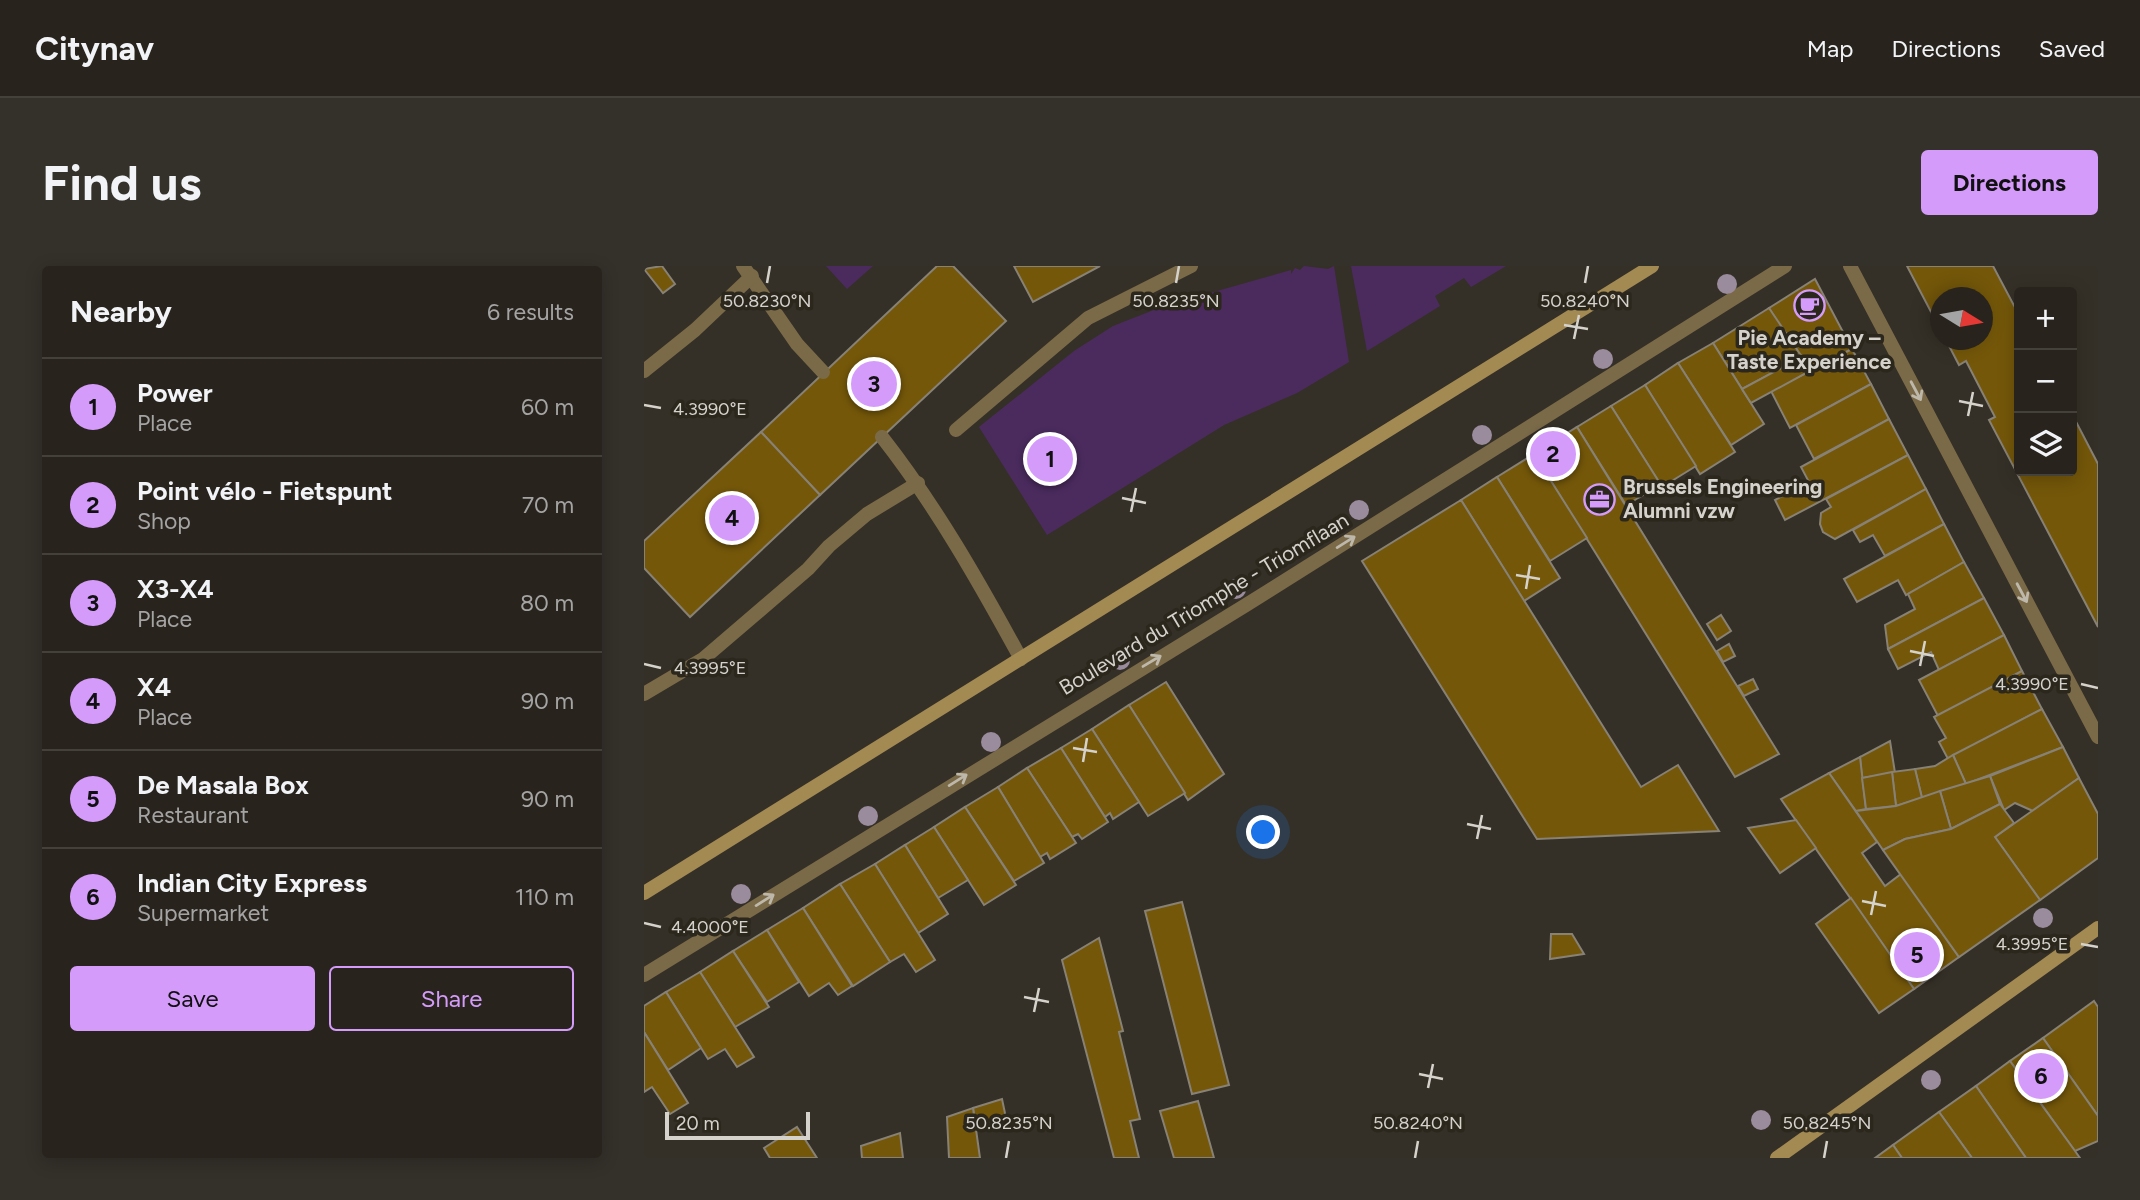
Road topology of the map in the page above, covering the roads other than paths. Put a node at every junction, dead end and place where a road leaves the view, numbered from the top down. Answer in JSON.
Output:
{"nodes":[{"id":1,"x":1191,"y":266,"type":"edge"},
{"id":2,"x":1652,"y":266,"type":"edge"},
{"id":3,"x":1785,"y":266,"type":"edge"},
{"id":4,"x":1850,"y":266,"type":"edge"},
{"id":5,"x":747,"y":271,"type":"edge"},
{"id":6,"x":644,"y":371,"type":"edge"},
{"id":7,"x":823,"y":372,"type":"dead end"},
{"id":8,"x":956,"y":430,"type":"dead end"},
{"id":9,"x":882,"y":437,"type":"dead end"},
{"id":10,"x":918,"y":483,"type":"junction"},
{"id":11,"x":1021,"y":659,"type":"junction"},
{"id":12,"x":644,"y":694,"type":"edge"},
{"id":13,"x":2098,"y":737,"type":"edge"},
{"id":14,"x":644,"y":893,"type":"edge"},
{"id":15,"x":2098,"y":928,"type":"edge"},
{"id":16,"x":644,"y":975,"type":"edge"},
{"id":17,"x":1777,"y":1158,"type":"edge"}],
"edges":[{"from":1,"to":8,"type":"street"},
{"from":2,"to":11,"type":"main road"},
{"from":16,"to":3,"type":"street","name":"Boulevard du Triomphe - Triomflaan","one_way":true},
{"from":4,"to":13,"type":"street","one_way":true},
{"from":5,"to":6,"type":"street"},
{"from":5,"to":7,"type":"street"},
{"from":9,"to":10,"type":"street"},
{"from":10,"to":11,"type":"street"},
{"from":10,"to":12,"type":"street"},
{"from":11,"to":14,"type":"main road"},
{"from":15,"to":17,"type":"main road"}]}
